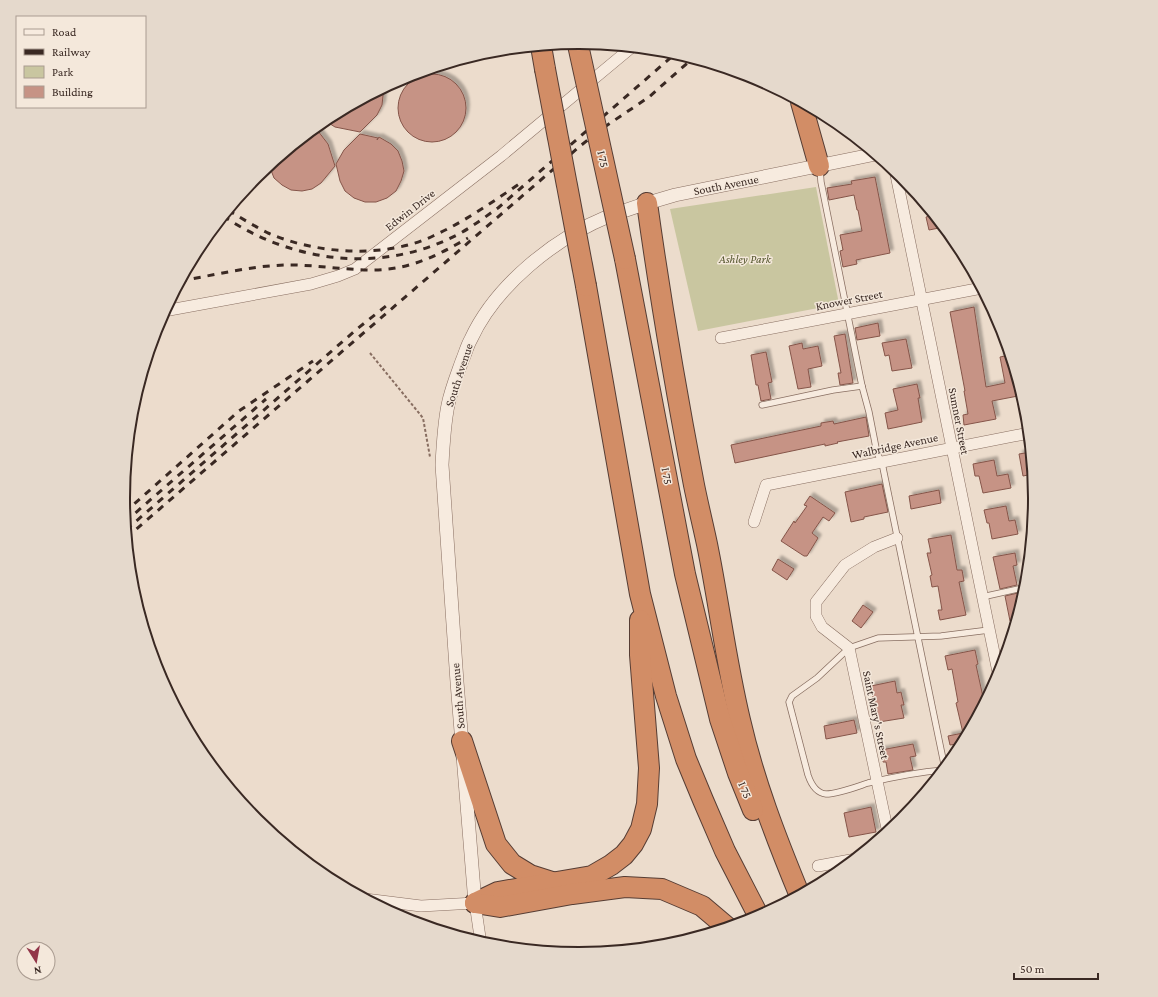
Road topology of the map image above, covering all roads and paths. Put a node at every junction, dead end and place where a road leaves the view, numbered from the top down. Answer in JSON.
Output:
{"nodes":[{"id":1,"x":578,"y":49,"type":"edge"},
{"id":2,"x":542,"y":51,"type":"edge"},
{"id":3,"x":626,"y":52,"type":"edge"},
{"id":4,"x":803,"y":108,"type":"edge"},
{"id":5,"x":869,"y":156,"type":"edge"},
{"id":6,"x":819,"y":166,"type":"junction"},
{"id":7,"x":897,"y":181,"type":"edge"},
{"id":8,"x":647,"y":203,"type":"junction"},
{"id":9,"x":976,"y":289,"type":"edge"},
{"id":10,"x":922,"y":299,"type":"junction"},
{"id":11,"x":172,"y":310,"type":"edge"},
{"id":12,"x":847,"y":314,"type":"junction"},
{"id":13,"x":721,"y":338,"type":"dead end"},
{"id":14,"x":370,"y":353,"type":"dead end"},
{"id":15,"x":862,"y":386,"type":"junction"},
{"id":16,"x":762,"y":405,"type":"dead end"},
{"id":17,"x":1024,"y":434,"type":"edge"},
{"id":18,"x":952,"y":448,"type":"junction"},
{"id":19,"x":431,"y":462,"type":"dead end"},
{"id":20,"x":882,"y":462,"type":"junction"},
{"id":21,"x":754,"y":522,"type":"dead end"},
{"id":22,"x":897,"y":538,"type":"junction"},
{"id":23,"x":1019,"y":589,"type":"edge"},
{"id":24,"x":640,"y":594,"type":"junction"},
{"id":25,"x":982,"y":597,"type":"junction"},
{"id":26,"x":989,"y":630,"type":"junction"},
{"id":27,"x":918,"y":637,"type":"junction"},
{"id":28,"x":849,"y":648,"type":"junction"},
{"id":29,"x":996,"y":665,"type":"edge"},
{"id":30,"x":462,"y":741,"type":"junction"},
{"id":31,"x":943,"y":761,"type":"edge"},
{"id":32,"x":937,"y":770,"type":"edge"},
{"id":33,"x":877,"y":781,"type":"junction"},
{"id":34,"x":886,"y":826,"type":"edge"},
{"id":35,"x":844,"y":861,"type":"edge"},
{"id":36,"x":818,"y":866,"type":"dead end"},
{"id":37,"x":554,"y":883,"type":"junction"},
{"id":38,"x":798,"y":891,"type":"edge"},
{"id":39,"x":792,"y":894,"type":"edge"},
{"id":40,"x":377,"y":901,"type":"edge"},
{"id":41,"x":475,"y":903,"type":"junction"},
{"id":42,"x":756,"y":912,"type":"edge"},
{"id":43,"x":723,"y":924,"type":"edge"},
{"id":44,"x":480,"y":937,"type":"edge"}],
"edges":[{"from":1,"to":39,"type":"highway","name":"I 75","number":"I 75","bridge":true},
{"from":2,"to":24,"type":"highway","bridge":true},
{"from":3,"to":11,"type":"street","name":"Edwin Drive"},
{"from":4,"to":6,"type":"highway"},
{"from":5,"to":6,"type":"street","name":"South Avenue"},
{"from":6,"to":8,"type":"street","name":"South Avenue"},
{"from":6,"to":12,"type":"lane"},
{"from":7,"to":10,"type":"street","name":"Sumner Street"},
{"from":8,"to":30,"type":"street","name":"South Avenue"},
{"from":8,"to":38,"type":"highway"},
{"from":9,"to":10,"type":"street","name":"Knower Street"},
{"from":10,"to":12,"type":"street","name":"Knower Street"},
{"from":10,"to":18,"type":"street","name":"Sumner Street"},
{"from":12,"to":13,"type":"street","name":"Knower Street"},
{"from":12,"to":15,"type":"lane"},
{"from":14,"to":19,"type":"path"},
{"from":15,"to":16,"type":"lane"},
{"from":15,"to":20,"type":"lane"},
{"from":17,"to":18,"type":"street","name":"Walbridge Avenue"},
{"from":18,"to":20,"type":"street","name":"Walbridge Avenue"},
{"from":18,"to":25,"type":"street","name":"Sumner Street"},
{"from":20,"to":21,"type":"street","name":"Walbridge Avenue"},
{"from":20,"to":22,"type":"lane"},
{"from":22,"to":27,"type":"lane"},
{"from":22,"to":28,"type":"street"},
{"from":23,"to":25,"type":"lane"},
{"from":24,"to":37,"type":"highway"},
{"from":24,"to":42,"type":"highway"},
{"from":25,"to":26,"type":"street","name":"Sumner Street"},
{"from":26,"to":27,"type":"lane"},
{"from":26,"to":29,"type":"street","name":"Sumner Street"},
{"from":27,"to":28,"type":"lane"},
{"from":27,"to":31,"type":"lane"},
{"from":28,"to":33,"type":"street","name":"Saint Mary's Street"},
{"from":28,"to":33,"type":"lane"},
{"from":30,"to":37,"type":"highway"},
{"from":30,"to":41,"type":"street","name":"South Avenue"},
{"from":32,"to":33,"type":"lane"},
{"from":33,"to":34,"type":"street","name":"Saint Mary's Street"},
{"from":35,"to":36,"type":"street"},
{"from":37,"to":41,"type":"highway"},
{"from":40,"to":41,"type":"street"},
{"from":41,"to":43,"type":"highway"},
{"from":41,"to":44,"type":"street","name":"South Avenue"}]}
